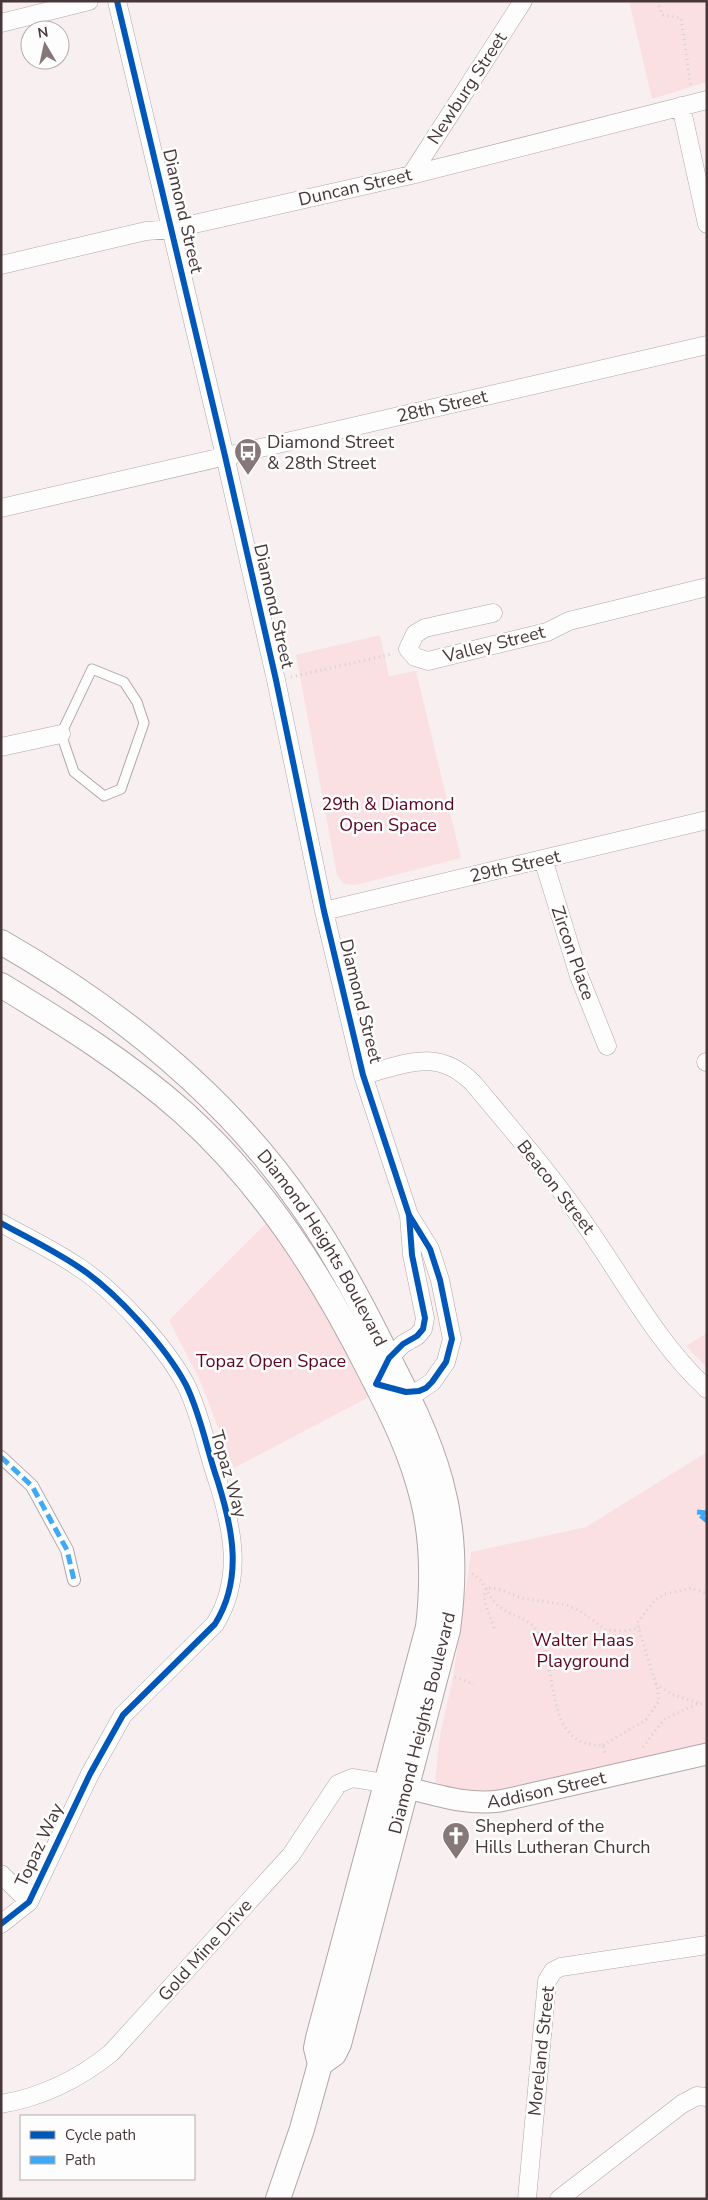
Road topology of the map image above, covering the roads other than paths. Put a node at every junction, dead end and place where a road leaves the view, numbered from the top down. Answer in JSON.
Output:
{"nodes":[{"id":1,"x":89,"y":1,"type":"edge"},
{"id":2,"x":117,"y":1,"type":"edge"},
{"id":3,"x":524,"y":1,"type":"edge"},
{"id":4,"x":1,"y":23,"type":"edge"},
{"id":5,"x":694,"y":103,"type":"edge"},
{"id":6,"x":411,"y":175,"type":"junction"},
{"id":7,"x":707,"y":224,"type":"edge"},
{"id":8,"x":172,"y":229,"type":"junction"},
{"id":9,"x":1,"y":265,"type":"edge"},
{"id":10,"x":707,"y":345,"type":"edge"},
{"id":11,"x":225,"y":456,"type":"junction"},
{"id":12,"x":1,"y":508,"type":"edge"},
{"id":13,"x":707,"y":587,"type":"edge"},
{"id":14,"x":493,"y":613,"type":"dead end"},
{"id":15,"x":61,"y":734,"type":"junction"},
{"id":16,"x":1,"y":747,"type":"edge"},
{"id":17,"x":707,"y":820,"type":"edge"},
{"id":18,"x":543,"y":859,"type":"junction"},
{"id":19,"x":324,"y":911,"type":"junction"},
{"id":20,"x":1,"y":942,"type":"edge"},
{"id":21,"x":1,"y":985,"type":"edge"},
{"id":22,"x":608,"y":1046,"type":"dead end"},
{"id":23,"x":363,"y":1075,"type":"junction"},
{"id":24,"x":409,"y":1215,"type":"junction"},
{"id":25,"x":1,"y":1223,"type":"edge"},
{"id":26,"x":389,"y":1358,"type":"junction"},
{"id":27,"x":376,"y":1384,"type":"junction"},
{"id":28,"x":707,"y":1389,"type":"edge"},
{"id":29,"x":406,"y":1392,"type":"junction"},
{"id":30,"x":1,"y":1457,"type":"edge"},
{"id":31,"x":74,"y":1580,"type":"dead end"},
{"id":32,"x":707,"y":1754,"type":"edge"},
{"id":33,"x":397,"y":1785,"type":"junction"},
{"id":34,"x":1,"y":1874,"type":"edge"},
{"id":35,"x":29,"y":1902,"type":"junction"},
{"id":36,"x":1,"y":1924,"type":"edge"},
{"id":37,"x":707,"y":1945,"type":"edge"},
{"id":38,"x":707,"y":2097,"type":"edge"},
{"id":39,"x":1,"y":2104,"type":"edge"},
{"id":40,"x":278,"y":2199,"type":"edge"},
{"id":41,"x":527,"y":2199,"type":"edge"},
{"id":42,"x":559,"y":2199,"type":"edge"}],
"edges":[{"from":1,"to":4,"type":"street"},
{"from":2,"to":8,"type":"street","name":"Diamond Street"},
{"from":3,"to":6,"type":"street","name":"Newburg Street"},
{"from":5,"to":6,"type":"street","name":"Duncan Street"},
{"from":5,"to":7,"type":"street"},
{"from":6,"to":8,"type":"street","name":"Duncan Street"},
{"from":8,"to":9,"type":"street","name":"Duncan Street"},
{"from":8,"to":11,"type":"street","name":"Diamond Street"},
{"from":10,"to":11,"type":"street","name":"28th Street"},
{"from":11,"to":12,"type":"street","name":"28th Street"},
{"from":11,"to":19,"type":"street","name":"Diamond Street"},
{"from":13,"to":14,"type":"street","name":"Valley Street"},
{"from":15,"to":15,"type":"lane"},
{"from":15,"to":16,"type":"street"},
{"from":17,"to":18,"type":"street","name":"29th Street"},
{"from":18,"to":19,"type":"street","name":"29th Street"},
{"from":18,"to":22,"type":"street","name":"Zircon Place"},
{"from":19,"to":23,"type":"street","name":"Diamond Street"},
{"from":20,"to":26,"type":"main road","name":"Diamond Heights Boulevard"},
{"from":21,"to":27,"type":"main road","name":"Diamond Heights Boulevard"},
{"from":23,"to":24,"type":"street","name":"Diamond Street"},
{"from":23,"to":28,"type":"street","name":"Beacon Street"},
{"from":24,"to":26,"type":"street","name":"Diamond Street"},
{"from":24,"to":29,"type":"street","name":"Diamond Street"},
{"from":25,"to":35,"type":"street","name":"Topaz Way"},
{"from":26,"to":27,"type":"street","name":"Diamond Street"},
{"from":26,"to":29,"type":"main road","name":"Diamond Heights Boulevard"},
{"from":27,"to":29,"type":"street"},
{"from":27,"to":33,"type":"main road","name":"Diamond Heights Boulevard"},
{"from":29,"to":33,"type":"main road","name":"Diamond Heights Boulevard"},
{"from":30,"to":31,"type":"street"},
{"from":32,"to":33,"type":"street","name":"Addison Street"},
{"from":33,"to":39,"type":"street","name":"Gold Mine Drive"},
{"from":33,"to":40,"type":"main road","name":"Diamond Heights Boulevard"},
{"from":34,"to":35,"type":"street"},
{"from":35,"to":36,"type":"street","name":"Topaz Way"},
{"from":37,"to":41,"type":"street","name":"Moreland Street"},
{"from":38,"to":42,"type":"street"}]}
